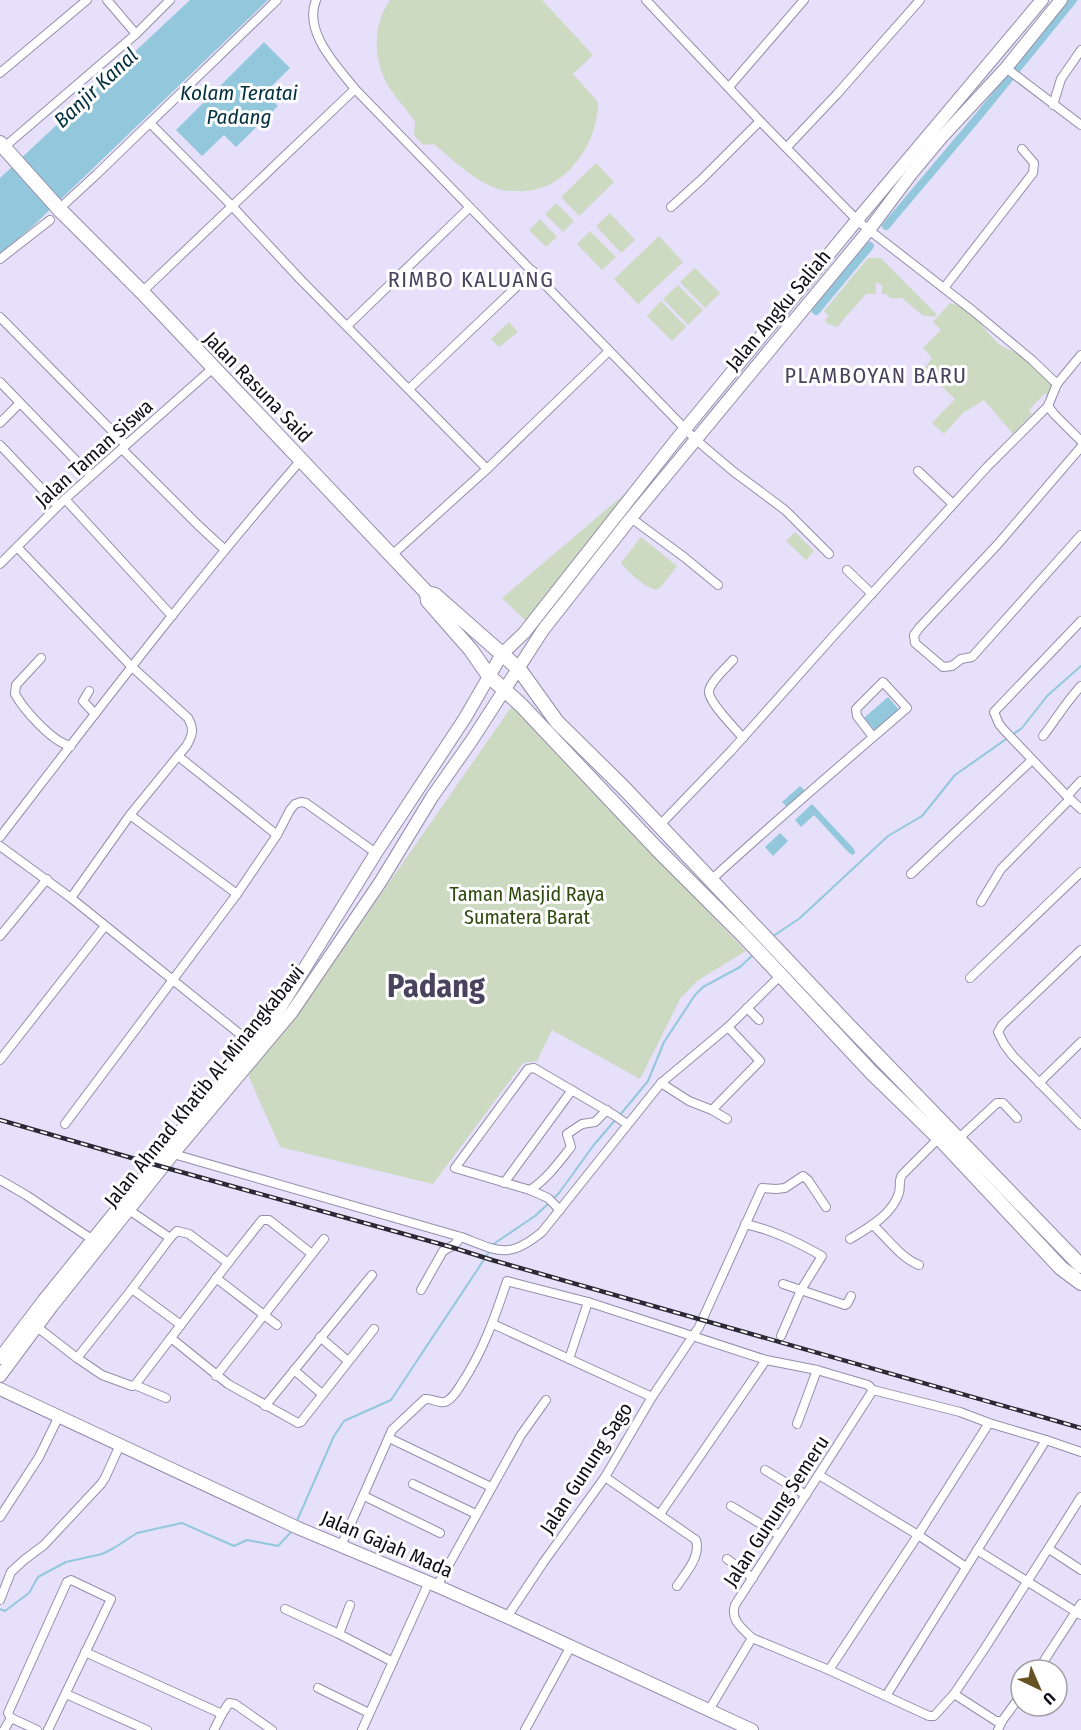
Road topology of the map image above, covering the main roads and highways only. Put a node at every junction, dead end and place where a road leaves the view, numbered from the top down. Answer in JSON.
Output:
{"nodes":[{"id":1,"x":1042,"y":0,"type":"edge"},
{"id":2,"x":1061,"y":0,"type":"edge"},
{"id":3,"x":3,"y":148,"type":"edge"},
{"id":4,"x":427,"y":593,"type":"junction"},
{"id":5,"x":501,"y":654,"type":"junction"},
{"id":6,"x":519,"y":669,"type":"junction"},
{"id":7,"x":489,"y":676,"type":"junction"},
{"id":8,"x":504,"y":691,"type":"junction"},
{"id":9,"x":313,"y":955,"type":"junction"},
{"id":10,"x":325,"y":963,"type":"junction"},
{"id":11,"x":930,"y":1109,"type":"junction"},
{"id":12,"x":919,"y":1119,"type":"junction"},
{"id":13,"x":169,"y":1153,"type":"junction"},
{"id":14,"x":97,"y":1243,"type":"junction"},
{"id":15,"x":1079,"y":1260,"type":"edge"},
{"id":16,"x":1081,"y":1283,"type":"edge"},
{"id":17,"x":47,"y":1303,"type":"junction"},
{"id":18,"x":0,"y":1358,"type":"edge"},
{"id":19,"x":0,"y":1377,"type":"edge"},
{"id":20,"x":4,"y":1390,"type":"edge"},
{"id":21,"x":752,"y":1730,"type":"edge"}],
"edges":[{"from":1,"to":5,"type":"main road","name":"Jalan Angku Saliah"},
{"from":2,"to":6,"type":"main road","name":"Jalan Angku Saliah"},
{"from":3,"to":4,"type":"main road","name":"Jalan Rasuna Said"},
{"from":4,"to":5,"type":"main road"},
{"from":4,"to":7,"type":"main road"},
{"from":5,"to":6,"type":"main road"},
{"from":5,"to":7,"type":"main road","name":"Jalan Ahmad Khatib Al-Minangkabawi"},
{"from":6,"to":8,"type":"main road","name":"Jalan Ahmad Khatib Al-Minangkabawi"},
{"from":6,"to":11,"type":"main road"},
{"from":7,"to":8,"type":"main road"},
{"from":7,"to":9,"type":"main road","name":"Jalan Ahmad Khatib Al-Minangkabawi"},
{"from":8,"to":10,"type":"main road","name":"Jalan Ahmad Khatib Al-Minangkabawi"},
{"from":8,"to":12,"type":"main road"},
{"from":9,"to":10,"type":"main road"},
{"from":9,"to":13,"type":"main road","name":"Jalan Ahmad Khatib Al-Minangkabawi"},
{"from":10,"to":13,"type":"main road","name":"Jalan Ahmad Khatib Al-Minangkabawi"},
{"from":11,"to":12,"type":"main road"},
{"from":11,"to":15,"type":"main road"},
{"from":12,"to":16,"type":"main road"},
{"from":13,"to":14,"type":"main road","name":"Jalan Ahmad Khatib Al-Minangkabawi"},
{"from":13,"to":14,"type":"main road","name":"Jalan Ahmad Khatib Al-Minangkabawi"},
{"from":14,"to":17,"type":"main road","name":"Jalan Ahmad Khatib Al-Minangkabawi"},
{"from":17,"to":18,"type":"main road","name":"Jalan Ahmad Khatib Al-Minangkabawi"},
{"from":17,"to":19,"type":"main road","name":"Jalan Ahmad Khatib Al-Minangkabawi"},
{"from":19,"to":20,"type":"main road","name":"Jalan Gajah Mada"},
{"from":20,"to":21,"type":"main road","name":"Jalan Gajah Mada"}]}
